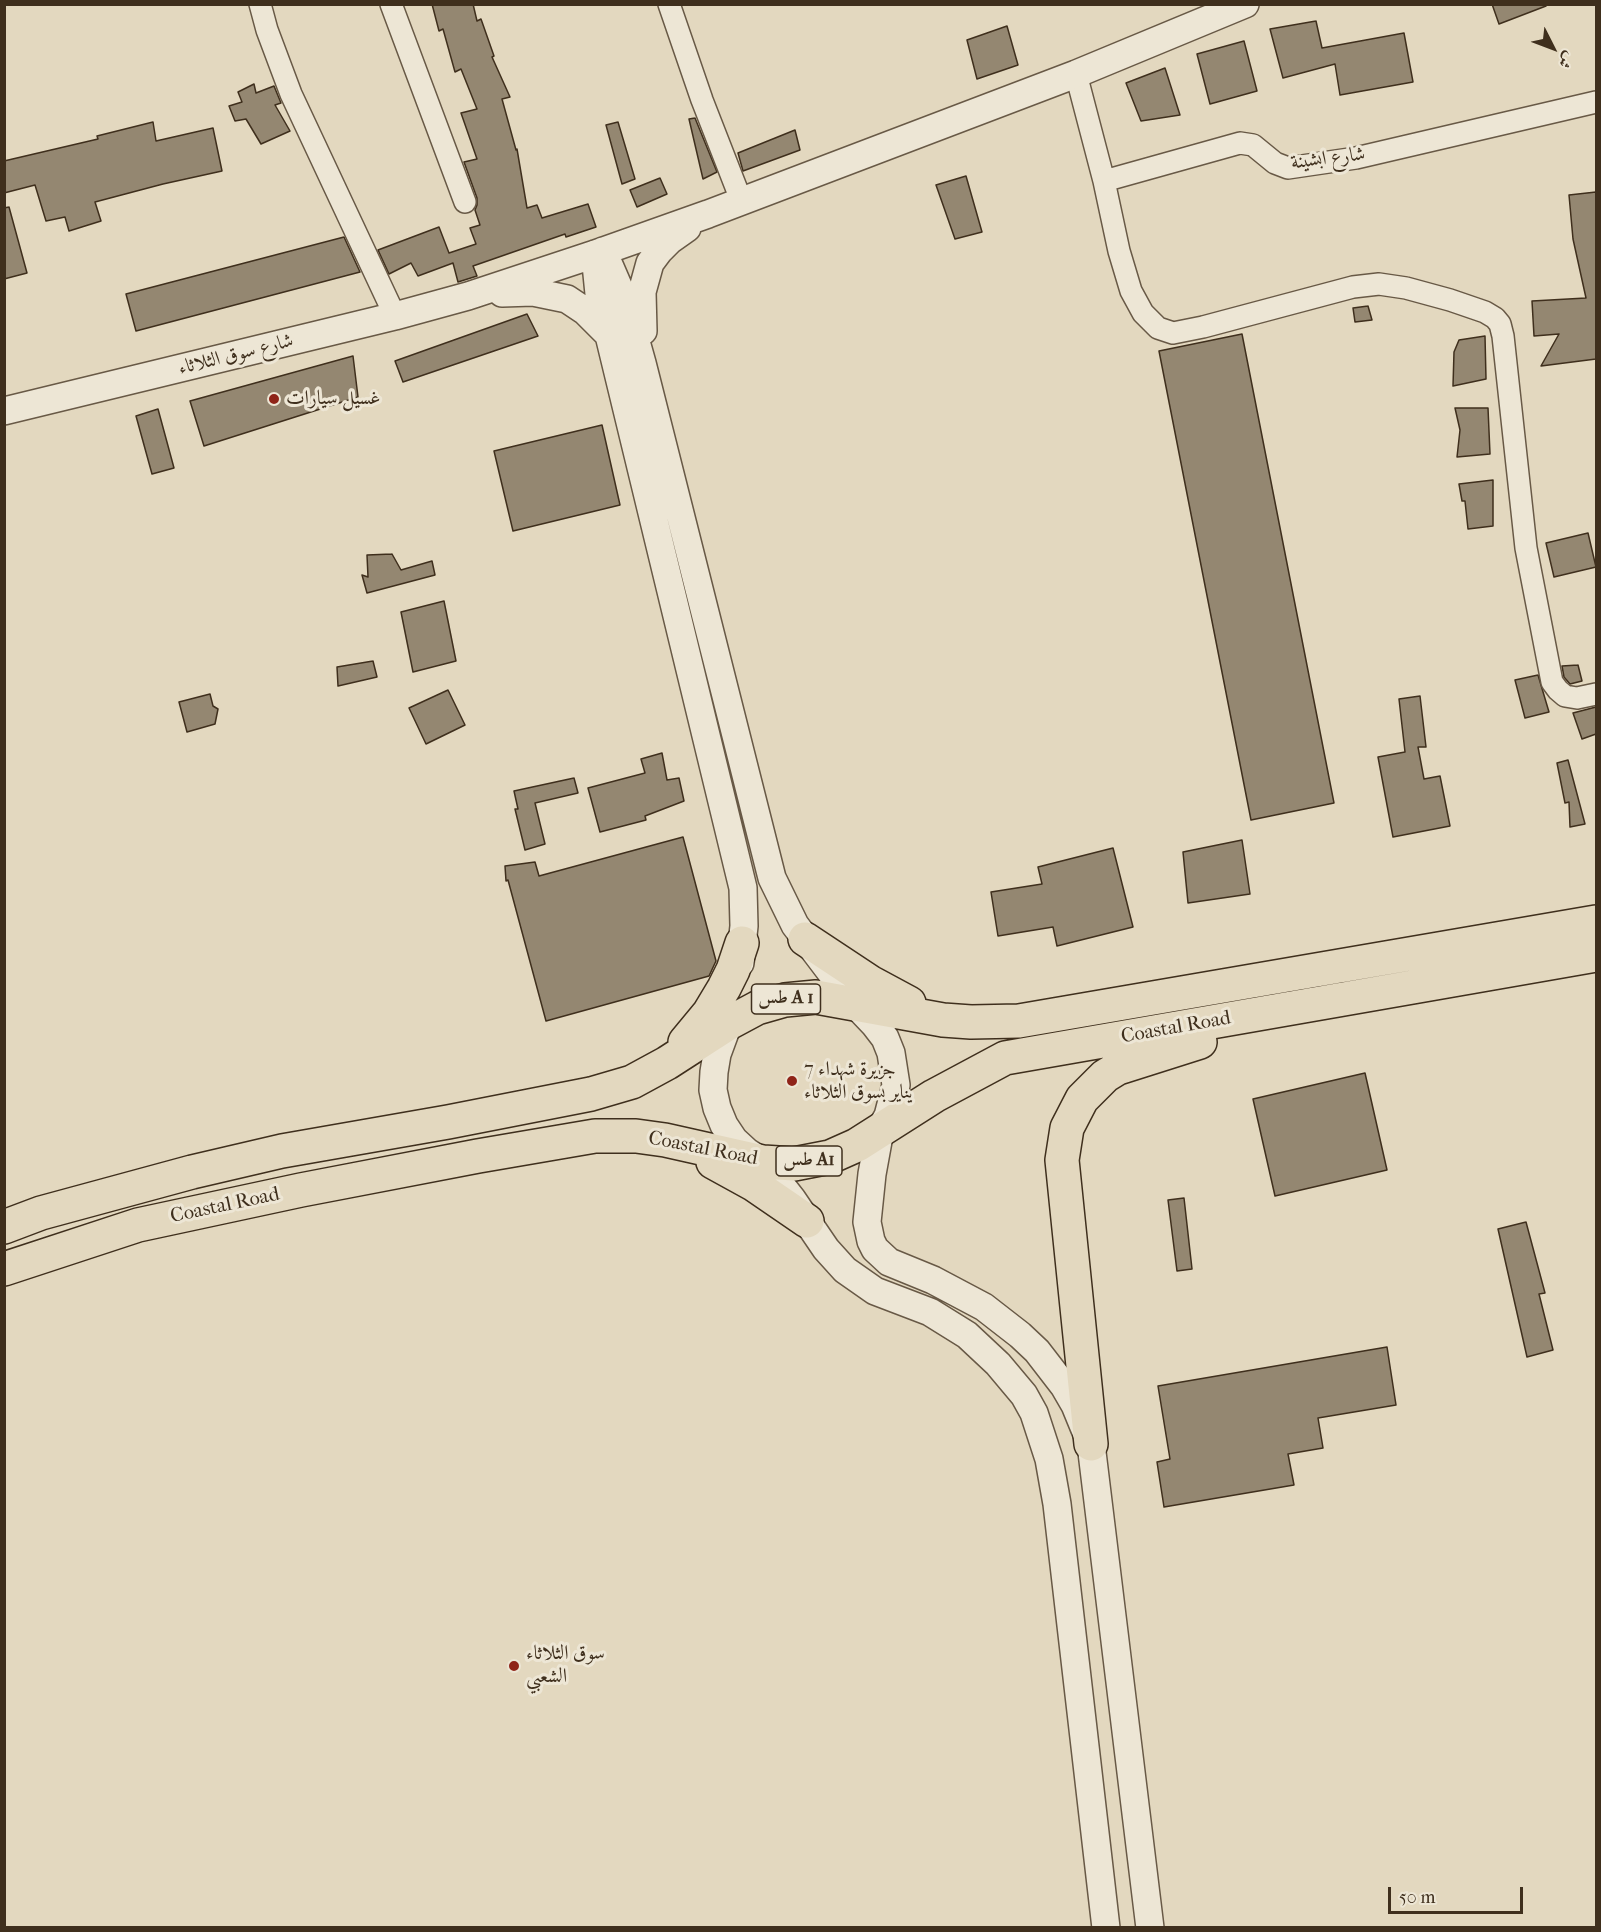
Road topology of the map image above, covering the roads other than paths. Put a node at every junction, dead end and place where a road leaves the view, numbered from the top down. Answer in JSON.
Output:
{"nodes":[{"id":1,"x":260,"y":4,"type":"edge"},
{"id":2,"x":392,"y":4,"type":"edge"},
{"id":3,"x":669,"y":4,"type":"edge"},
{"id":4,"x":1245,"y":4,"type":"edge"},
{"id":5,"x":1077,"y":74,"type":"junction"},
{"id":6,"x":1596,"y":102,"type":"edge"},
{"id":7,"x":1104,"y":181,"type":"junction"},
{"id":8,"x":741,"y":200,"type":"junction"},
{"id":9,"x":465,"y":202,"type":"dead end"},
{"id":10,"x":708,"y":214,"type":"junction"},
{"id":11,"x":599,"y":253,"type":"junction"},
{"id":12,"x":468,"y":296,"type":"junction"},
{"id":13,"x":395,"y":316,"type":"junction"},
{"id":14,"x":609,"y":335,"type":"junction"},
{"id":15,"x":642,"y":363,"type":"junction"},
{"id":16,"x":4,"y":411,"type":"edge"},
{"id":17,"x":1596,"y":694,"type":"edge"},
{"id":18,"x":1596,"y":922,"type":"edge"},
{"id":19,"x":805,"y":939,"type":"junction"},
{"id":20,"x":742,"y":943,"type":"junction"},
{"id":21,"x":1596,"y":955,"type":"edge"},
{"id":22,"x":855,"y":1004,"type":"junction"},
{"id":23,"x":1308,"y":1005,"type":"junction"},
{"id":24,"x":943,"y":1020,"type":"junction"},
{"id":25,"x":729,"y":1023,"type":"junction"},
{"id":26,"x":667,"y":1063,"type":"junction"},
{"id":27,"x":880,"y":1130,"type":"junction"},
{"id":28,"x":665,"y":1140,"type":"junction"},
{"id":29,"x":763,"y":1162,"type":"junction"},
{"id":30,"x":807,"y":1221,"type":"junction"},
{"id":31,"x":4,"y":1227,"type":"edge"},
{"id":32,"x":4,"y":1269,"type":"edge"},
{"id":33,"x":1091,"y":1444,"type":"junction"},
{"id":34,"x":1106,"y":1928,"type":"edge"},
{"id":35,"x":1150,"y":1928,"type":"edge"}],
"edges":[{"from":1,"to":13,"type":"street"},
{"from":2,"to":9,"type":"street"},
{"from":3,"to":8,"type":"street"},
{"from":4,"to":5,"type":"street"},
{"from":5,"to":7,"type":"street"},
{"from":5,"to":8,"type":"street"},
{"from":6,"to":7,"type":"street","name":"شارع ابشينة"},
{"from":7,"to":17,"type":"street"},
{"from":8,"to":10,"type":"street"},
{"from":10,"to":11,"type":"street"},
{"from":10,"to":15,"type":"street"},
{"from":11,"to":12,"type":"street"},
{"from":11,"to":14,"type":"street"},
{"from":11,"to":15,"type":"street"},
{"from":12,"to":13,"type":"street","name":"شارع سوق الثلاثاء"},
{"from":12,"to":14,"type":"street"},
{"from":13,"to":16,"type":"street","name":"شارع سوق الثلاثاء"},
{"from":14,"to":20,"type":"street"},
{"from":15,"to":19,"type":"street"},
{"from":18,"to":24,"type":"highway","name":"Coastal Road","number":"طس A 1"},
{"from":19,"to":22,"type":"street"},
{"from":19,"to":24,"type":"highway"},
{"from":20,"to":25,"type":"street"},
{"from":20,"to":26,"type":"highway"},
{"from":21,"to":23,"type":"highway","name":"Coastal Road","number":"طس A1"},
{"from":22,"to":24,"type":"highway","name":"Coastal Road","number":"طس A 1"},
{"from":22,"to":25,"type":"highway","name":"Coastal Road","number":"طس A 1"},
{"from":22,"to":27,"type":"street"},
{"from":23,"to":27,"type":"highway","name":"Coastal Road","number":"طس A1"},
{"from":23,"to":33,"type":"highway"},
{"from":25,"to":26,"type":"highway","name":"Coastal Road","number":"طس A 1"},
{"from":25,"to":29,"type":"street"},
{"from":26,"to":31,"type":"highway","name":"Coastal Road","number":"طس A 1"},
{"from":27,"to":29,"type":"highway","name":"Coastal Road","number":"طس A1"},
{"from":27,"to":33,"type":"street"},
{"from":28,"to":29,"type":"highway","name":"Coastal Road","number":"طس A1"},
{"from":28,"to":30,"type":"highway"},
{"from":28,"to":32,"type":"highway","name":"Coastal Road","number":"طس A1"},
{"from":29,"to":30,"type":"street"},
{"from":30,"to":34,"type":"street"},
{"from":33,"to":35,"type":"street"}]}
